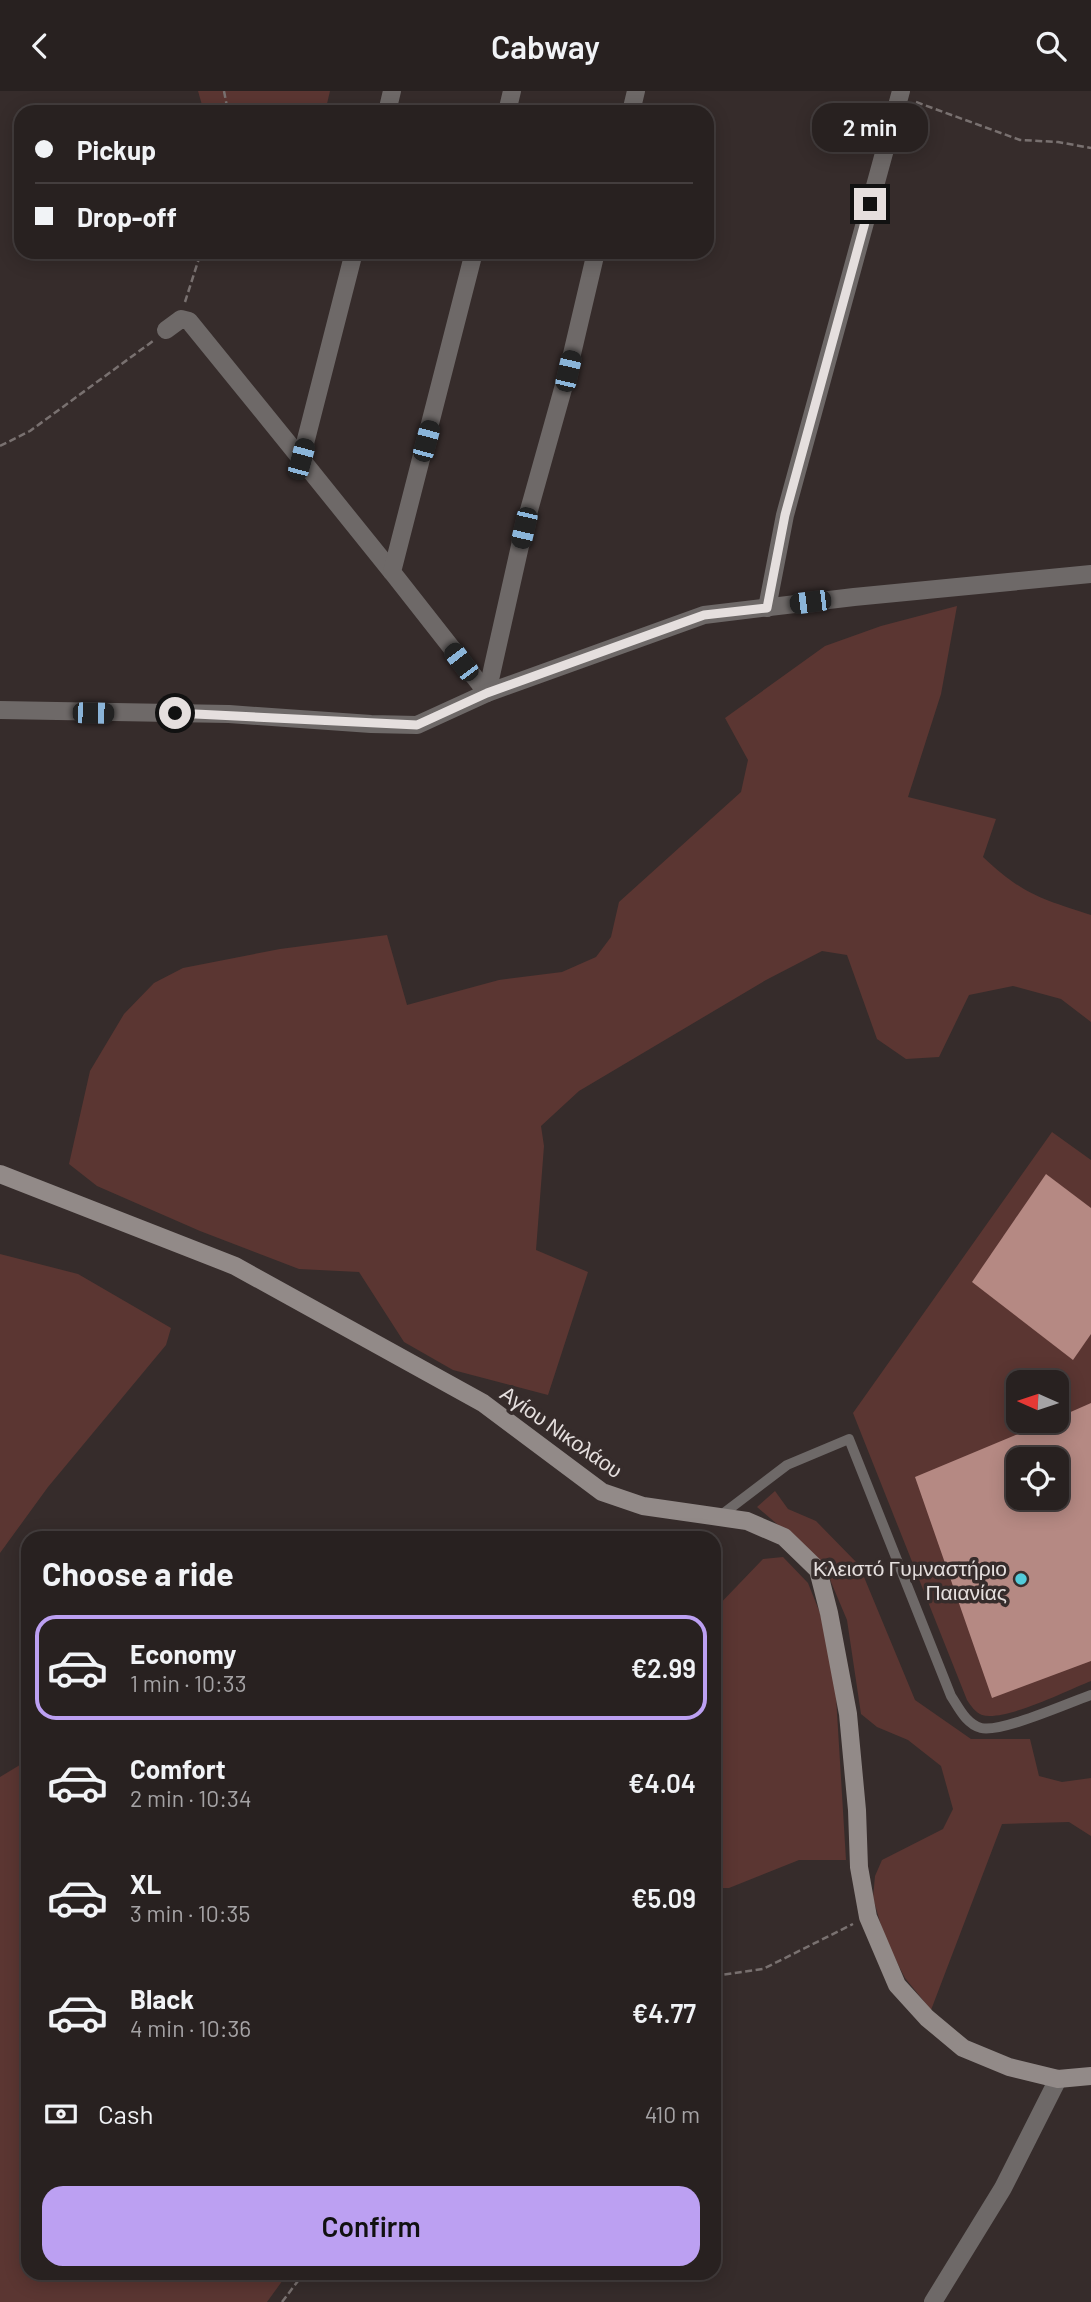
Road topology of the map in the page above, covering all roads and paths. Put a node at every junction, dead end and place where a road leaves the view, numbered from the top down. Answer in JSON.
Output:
{"nodes":[{"id":1,"x":900,"y":93,"type":"edge"},
{"id":2,"x":1091,"y":148,"type":"edge"},
{"id":3,"x":199,"y":259,"type":"edge"},
{"id":4,"x":352,"y":259,"type":"edge"},
{"id":5,"x":472,"y":259,"type":"edge"},
{"id":6,"x":594,"y":259,"type":"edge"},
{"id":7,"x":181,"y":319,"type":"junction"},
{"id":8,"x":166,"y":330,"type":"joint"},
{"id":9,"x":0,"y":446,"type":"edge"},
{"id":10,"x":301,"y":459,"type":"junction"},
{"id":11,"x":392,"y":572,"type":"junction"},
{"id":12,"x":1091,"y":574,"type":"edge"},
{"id":13,"x":767,"y":608,"type":"junction"},
{"id":14,"x":487,"y":693,"type":"junction"},
{"id":15,"x":0,"y":710,"type":"edge"},
{"id":16,"x":0,"y":1174,"type":"edge"},
{"id":17,"x":720,"y":1516,"type":"junction"},
{"id":18,"x":1091,"y":1695,"type":"edge"},
{"id":19,"x":868,"y":1917,"type":"junction"},
{"id":20,"x":721,"y":1975,"type":"edge"},
{"id":21,"x":1091,"y":2076,"type":"edge"},
{"id":22,"x":1058,"y":2079,"type":"junction"},
{"id":23,"x":299,"y":2280,"type":"edge"},
{"id":24,"x":282,"y":2302,"type":"edge"},
{"id":25,"x":933,"y":2302,"type":"edge"}],
"edges":[{"from":1,"to":2,"type":"path"},
{"from":1,"to":13,"type":"street"},
{"from":3,"to":7,"type":"path"},
{"from":4,"to":10,"type":"street"},
{"from":5,"to":11,"type":"street"},
{"from":6,"to":14,"type":"street"},
{"from":7,"to":8,"type":"street"},
{"from":7,"to":10,"type":"street"},
{"from":8,"to":9,"type":"path"},
{"from":10,"to":11,"type":"street"},
{"from":11,"to":14,"type":"street"},
{"from":12,"to":13,"type":"street"},
{"from":13,"to":14,"type":"street"},
{"from":14,"to":15,"type":"street"},
{"from":16,"to":17,"type":"street","name":"Αγίου Νικολάου"},
{"from":17,"to":18,"type":"lane"},
{"from":17,"to":19,"type":"street","name":"Αγίου Νικολάου"},
{"from":19,"to":20,"type":"path"},
{"from":19,"to":22,"type":"street","name":"Αγίου Νικολάου"},
{"from":21,"to":22,"type":"street","name":"Αγίου Νικολάου"},
{"from":22,"to":25,"type":"street"},
{"from":23,"to":24,"type":"path"}]}
